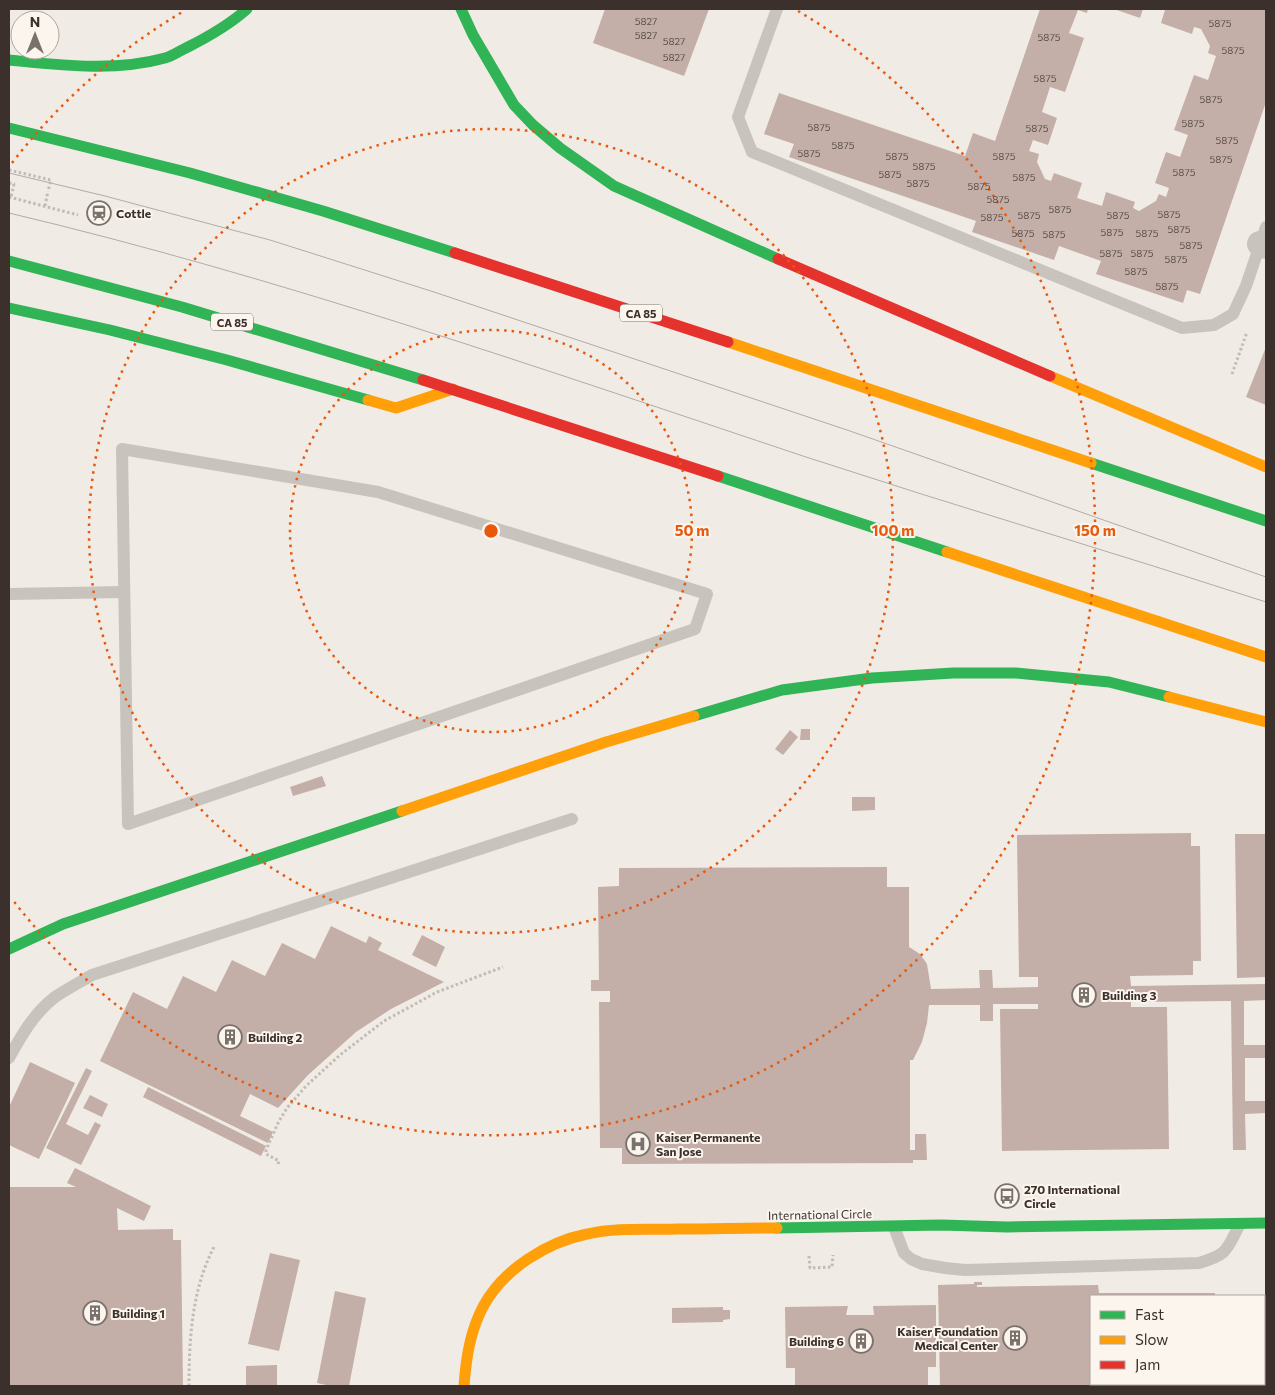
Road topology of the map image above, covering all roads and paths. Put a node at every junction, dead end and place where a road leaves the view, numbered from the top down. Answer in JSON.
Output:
{"nodes":[{"id":1,"x":247,"y":9,"type":"edge"},
{"id":2,"x":461,"y":9,"type":"edge"},
{"id":3,"x":777,"y":9,"type":"edge"},
{"id":4,"x":9,"y":60,"type":"edge"},
{"id":5,"x":9,"y":128,"type":"edge"},
{"id":6,"x":9,"y":170,"type":"edge"},
{"id":7,"x":9,"y":182,"type":"edge"},
{"id":8,"x":10,"y":197,"type":"edge"},
{"id":9,"x":45,"y":206,"type":"junction"},
{"id":10,"x":78,"y":215,"type":"dead end"},
{"id":11,"x":1264,"y":239,"type":"edge"},
{"id":12,"x":9,"y":261,"type":"edge"},
{"id":13,"x":9,"y":308,"type":"edge"},
{"id":14,"x":1247,"y":332,"type":"dead end"},
{"id":15,"x":1232,"y":374,"type":"dead end"},
{"id":16,"x":453,"y":389,"type":"junction"},
{"id":17,"x":1266,"y":467,"type":"edge"},
{"id":18,"x":1266,"y":521,"type":"edge"},
{"id":19,"x":124,"y":592,"type":"junction"},
{"id":20,"x":9,"y":594,"type":"edge"},
{"id":21,"x":1266,"y":658,"type":"edge"},
{"id":22,"x":1266,"y":722,"type":"edge"},
{"id":23,"x":572,"y":819,"type":"dead end"},
{"id":24,"x":9,"y":949,"type":"edge"},
{"id":25,"x":503,"y":967,"type":"dead end"},
{"id":26,"x":9,"y":1058,"type":"edge"},
{"id":27,"x":278,"y":1164,"type":"dead end"},
{"id":28,"x":1241,"y":1222,"type":"junction"},
{"id":29,"x":1266,"y":1223,"type":"edge"},
{"id":30,"x":894,"y":1227,"type":"junction"},
{"id":31,"x":214,"y":1245,"type":"dead end"},
{"id":32,"x":833,"y":1255,"type":"dead end"},
{"id":33,"x":809,"y":1256,"type":"dead end"},
{"id":34,"x":189,"y":1386,"type":"edge"},
{"id":35,"x":464,"y":1386,"type":"edge"}],
"edges":[{"from":1,"to":4,"type":"main road"},
{"from":2,"to":17,"type":"main road"},
{"from":3,"to":11,"type":"lane"},
{"from":5,"to":18,"type":"main road","number":"CA 85"},
{"from":6,"to":9,"type":"path","bridge":true},
{"from":7,"to":8,"type":"path"},
{"from":8,"to":9,"type":"path"},
{"from":9,"to":10,"type":"path"},
{"from":12,"to":16,"type":"main road","number":"CA 85"},
{"from":13,"to":16,"type":"main road"},
{"from":14,"to":15,"type":"path"},
{"from":16,"to":21,"type":"main road","number":"CA 85"},
{"from":19,"to":19,"type":"lane"},
{"from":19,"to":20,"type":"lane"},
{"from":22,"to":24,"type":"main road"},
{"from":23,"to":26,"type":"lane"},
{"from":25,"to":27,"type":"path"},
{"from":28,"to":29,"type":"main road","name":"International Circle"},
{"from":28,"to":30,"type":"main road","name":"International Circle"},
{"from":28,"to":30,"type":"lane"},
{"from":30,"to":35,"type":"main road","name":"International Circle"},
{"from":31,"to":34,"type":"path"},
{"from":32,"to":33,"type":"path"}]}
